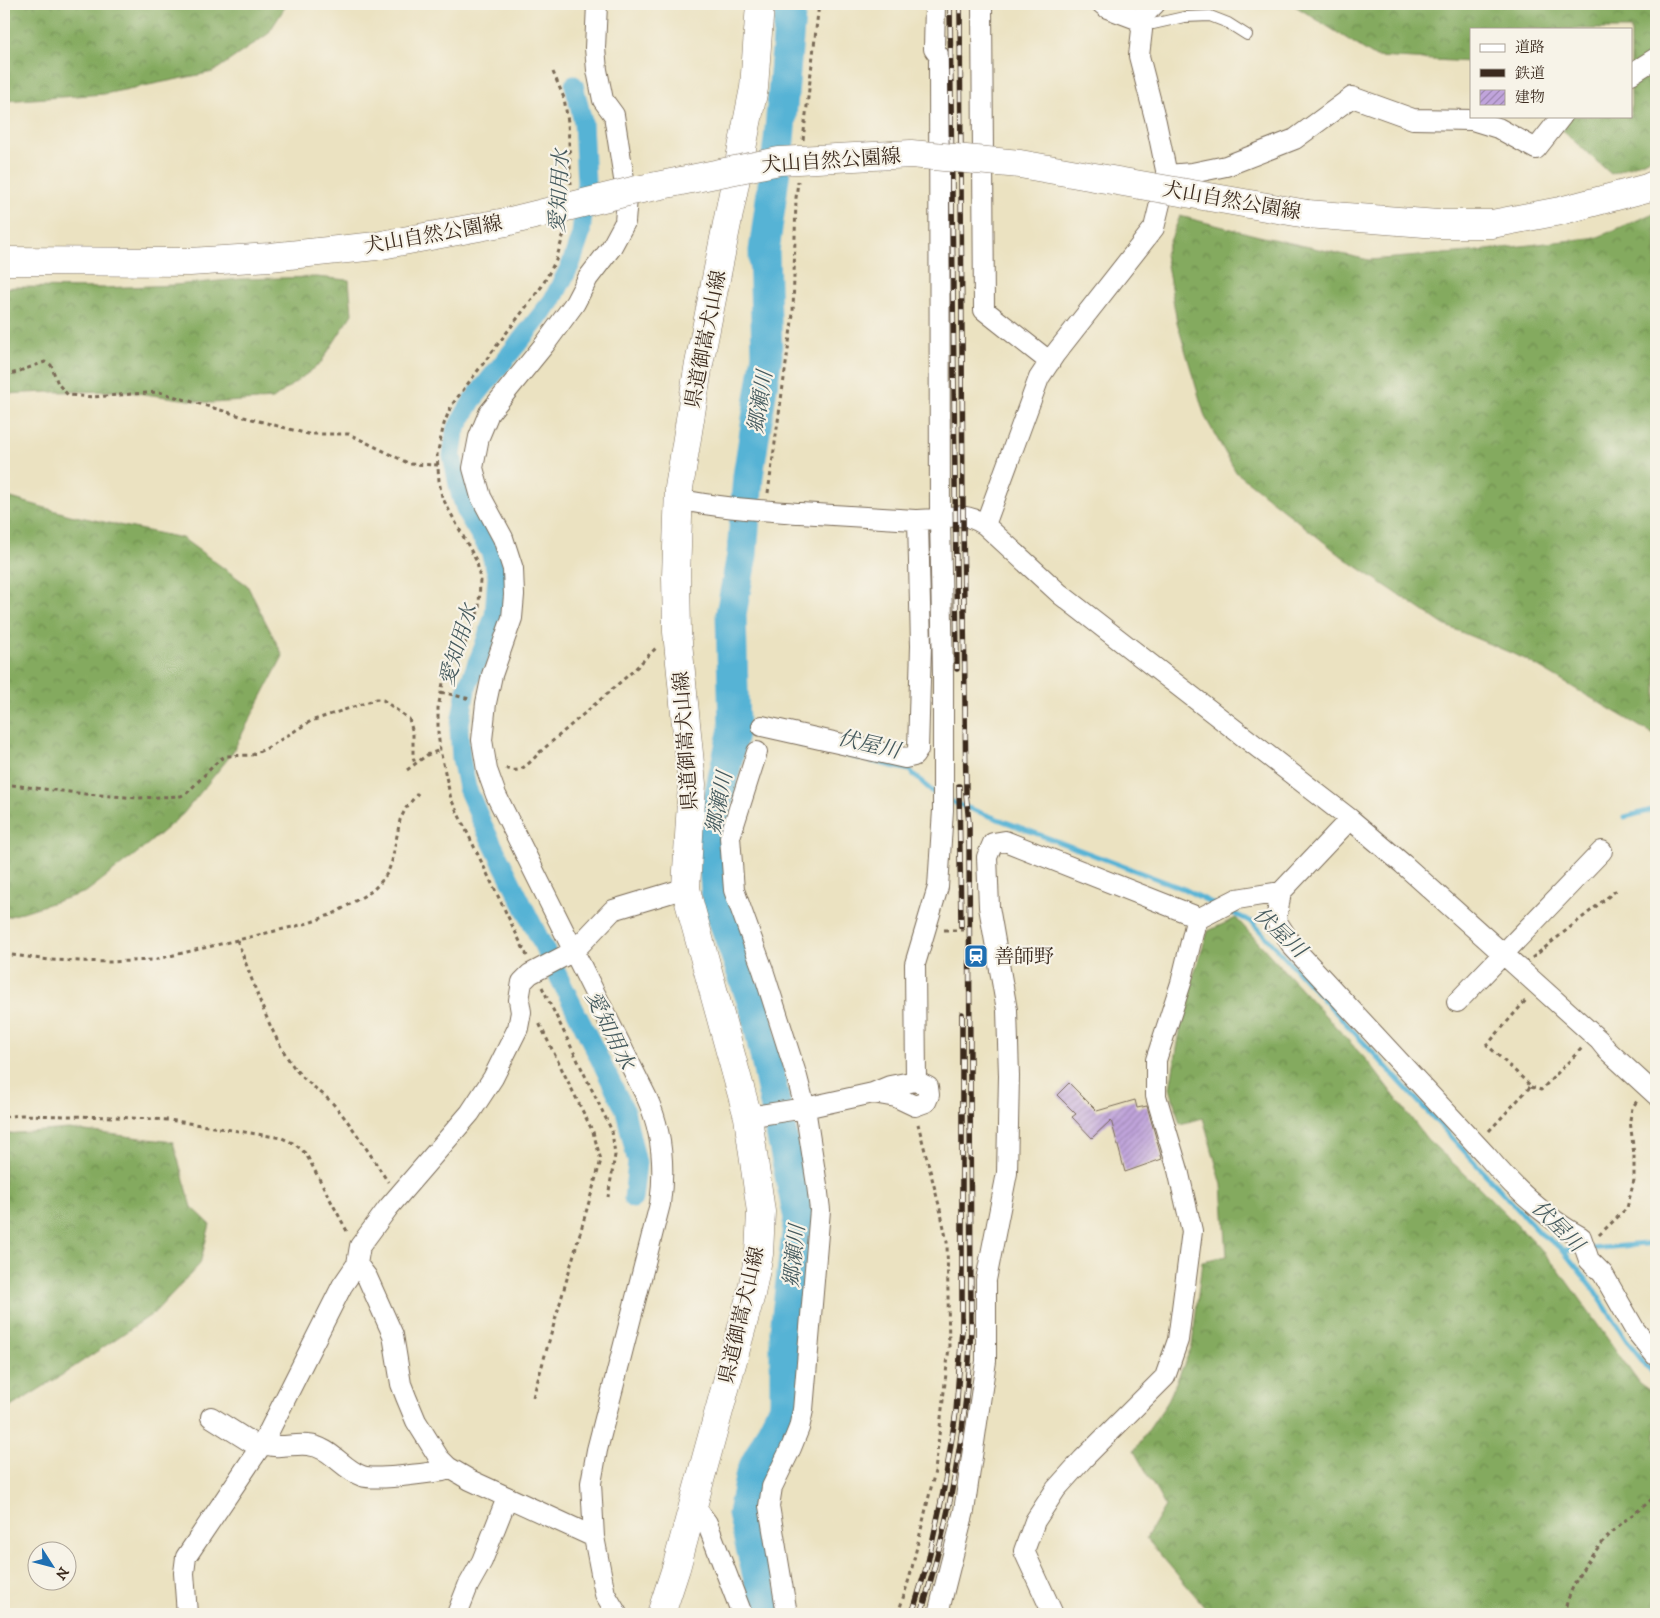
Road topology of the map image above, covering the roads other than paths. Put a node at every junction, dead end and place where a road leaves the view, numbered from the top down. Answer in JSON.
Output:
{"nodes":[{"id":1,"x":597,"y":4,"type":"edge"},
{"id":2,"x":760,"y":4,"type":"edge"},
{"id":3,"x":935,"y":4,"type":"edge"},
{"id":4,"x":982,"y":4,"type":"edge"},
{"id":5,"x":1102,"y":4,"type":"edge"},
{"id":6,"x":1155,"y":4,"type":"edge"},
{"id":7,"x":1139,"y":20,"type":"junction"},
{"id":8,"x":1247,"y":35,"type":"dead end"},
{"id":9,"x":1656,"y":58,"type":"edge"},
{"id":10,"x":1632,"y":73,"type":"edge"},
{"id":11,"x":1560,"y":118,"type":"edge"},
{"id":12,"x":1167,"y":174,"type":"junction"},
{"id":13,"x":1656,"y":184,"type":"edge"},
{"id":14,"x":4,"y":247,"type":"edge"},
{"id":15,"x":125,"y":260,"type":"junction"},
{"id":16,"x":4,"y":261,"type":"edge"},
{"id":17,"x":78,"y":261,"type":"junction"},
{"id":18,"x":4,"y":277,"type":"edge"},
{"id":19,"x":1050,"y":362,"type":"junction"},
{"id":20,"x":678,"y":499,"type":"junction"},
{"id":21,"x":940,"y":519,"type":"junction"},
{"id":22,"x":918,"y":520,"type":"junction"},
{"id":23,"x":985,"y":525,"type":"junction"},
{"id":24,"x":762,"y":726,"type":"dead end"},
{"id":25,"x":757,"y":752,"type":"dead end"},
{"id":26,"x":1350,"y":819,"type":"junction"},
{"id":27,"x":1602,"y":851,"type":"dead end"},
{"id":28,"x":686,"y":888,"type":"junction"},
{"id":29,"x":1281,"y":892,"type":"junction"},
{"id":30,"x":1200,"y":918,"type":"junction"},
{"id":31,"x":574,"y":951,"type":"junction"},
{"id":32,"x":1503,"y":955,"type":"junction"},
{"id":33,"x":1457,"y":1002,"type":"dead end"},
{"id":34,"x":916,"y":1080,"type":"junction"},
{"id":35,"x":1652,"y":1090,"type":"edge"},
{"id":36,"x":873,"y":1093,"type":"junction"},
{"id":37,"x":805,"y":1108,"type":"junction"},
{"id":38,"x":754,"y":1116,"type":"junction"},
{"id":39,"x":358,"y":1255,"type":"junction"},
{"id":40,"x":1656,"y":1356,"type":"edge"},
{"id":41,"x":211,"y":1417,"type":"dead end"},
{"id":42,"x":261,"y":1445,"type":"junction"},
{"id":43,"x":448,"y":1467,"type":"junction"},
{"id":44,"x":507,"y":1498,"type":"junction"},
{"id":45,"x":693,"y":1504,"type":"junction"},
{"id":46,"x":594,"y":1537,"type":"junction"},
{"id":47,"x":187,"y":1614,"type":"edge"},
{"id":48,"x":457,"y":1614,"type":"edge"},
{"id":49,"x":617,"y":1614,"type":"edge"},
{"id":50,"x":661,"y":1614,"type":"edge"},
{"id":51,"x":742,"y":1614,"type":"edge"},
{"id":52,"x":787,"y":1614,"type":"edge"},
{"id":53,"x":938,"y":1614,"type":"edge"},
{"id":54,"x":1053,"y":1614,"type":"edge"}],
"edges":[{"from":1,"to":31,"type":"street"},
{"from":2,"to":20,"type":"main road","name":"県道御嵩犬山線"},
{"from":3,"to":21,"type":"street"},
{"from":4,"to":19,"type":"street"},
{"from":5,"to":7,"type":"street"},
{"from":6,"to":7,"type":"street"},
{"from":7,"to":8,"type":"lane"},
{"from":7,"to":12,"type":"street"},
{"from":9,"to":10,"type":"street"},
{"from":11,"to":12,"type":"street"},
{"from":12,"to":19,"type":"street"},
{"from":13,"to":15,"type":"main road","name":"犬山自然公園線","bridge":true},
{"from":14,"to":15,"type":"main road"},
{"from":15,"to":17,"type":"main road","name":"犬山自然公園線"},
{"from":16,"to":17,"type":"main road","name":"犬山自然公園線"},
{"from":17,"to":18,"type":"main road"},
{"from":19,"to":23,"type":"street"},
{"from":20,"to":22,"type":"street"},
{"from":20,"to":28,"type":"main road","name":"県道御嵩犬山線"},
{"from":21,"to":22,"type":"street"},
{"from":21,"to":23,"type":"street"},
{"from":21,"to":34,"type":"street"},
{"from":22,"to":24,"type":"street"},
{"from":23,"to":26,"type":"street"},
{"from":25,"to":37,"type":"street"},
{"from":26,"to":29,"type":"street"},
{"from":26,"to":32,"type":"street"},
{"from":27,"to":32,"type":"street"},
{"from":28,"to":31,"type":"street"},
{"from":28,"to":38,"type":"main road","name":"県道御嵩犬山線"},
{"from":29,"to":30,"type":"street"},
{"from":29,"to":40,"type":"street"},
{"from":30,"to":53,"type":"street"},
{"from":30,"to":54,"type":"street"},
{"from":31,"to":39,"type":"street"},
{"from":31,"to":46,"type":"street"},
{"from":32,"to":33,"type":"street"},
{"from":32,"to":35,"type":"street"},
{"from":34,"to":36,"type":"street"},
{"from":34,"to":36,"type":"street"},
{"from":36,"to":37,"type":"street"},
{"from":37,"to":38,"type":"street"},
{"from":37,"to":52,"type":"street"},
{"from":38,"to":45,"type":"main road","name":"県道御嵩犬山線"},
{"from":39,"to":42,"type":"street"},
{"from":39,"to":43,"type":"street"},
{"from":41,"to":42,"type":"street"},
{"from":42,"to":43,"type":"street"},
{"from":42,"to":47,"type":"street"},
{"from":43,"to":44,"type":"street"},
{"from":44,"to":46,"type":"street"},
{"from":44,"to":48,"type":"street"},
{"from":45,"to":50,"type":"main road","name":"県道御嵩犬山線"},
{"from":45,"to":51,"type":"street"},
{"from":46,"to":49,"type":"street"}]}
